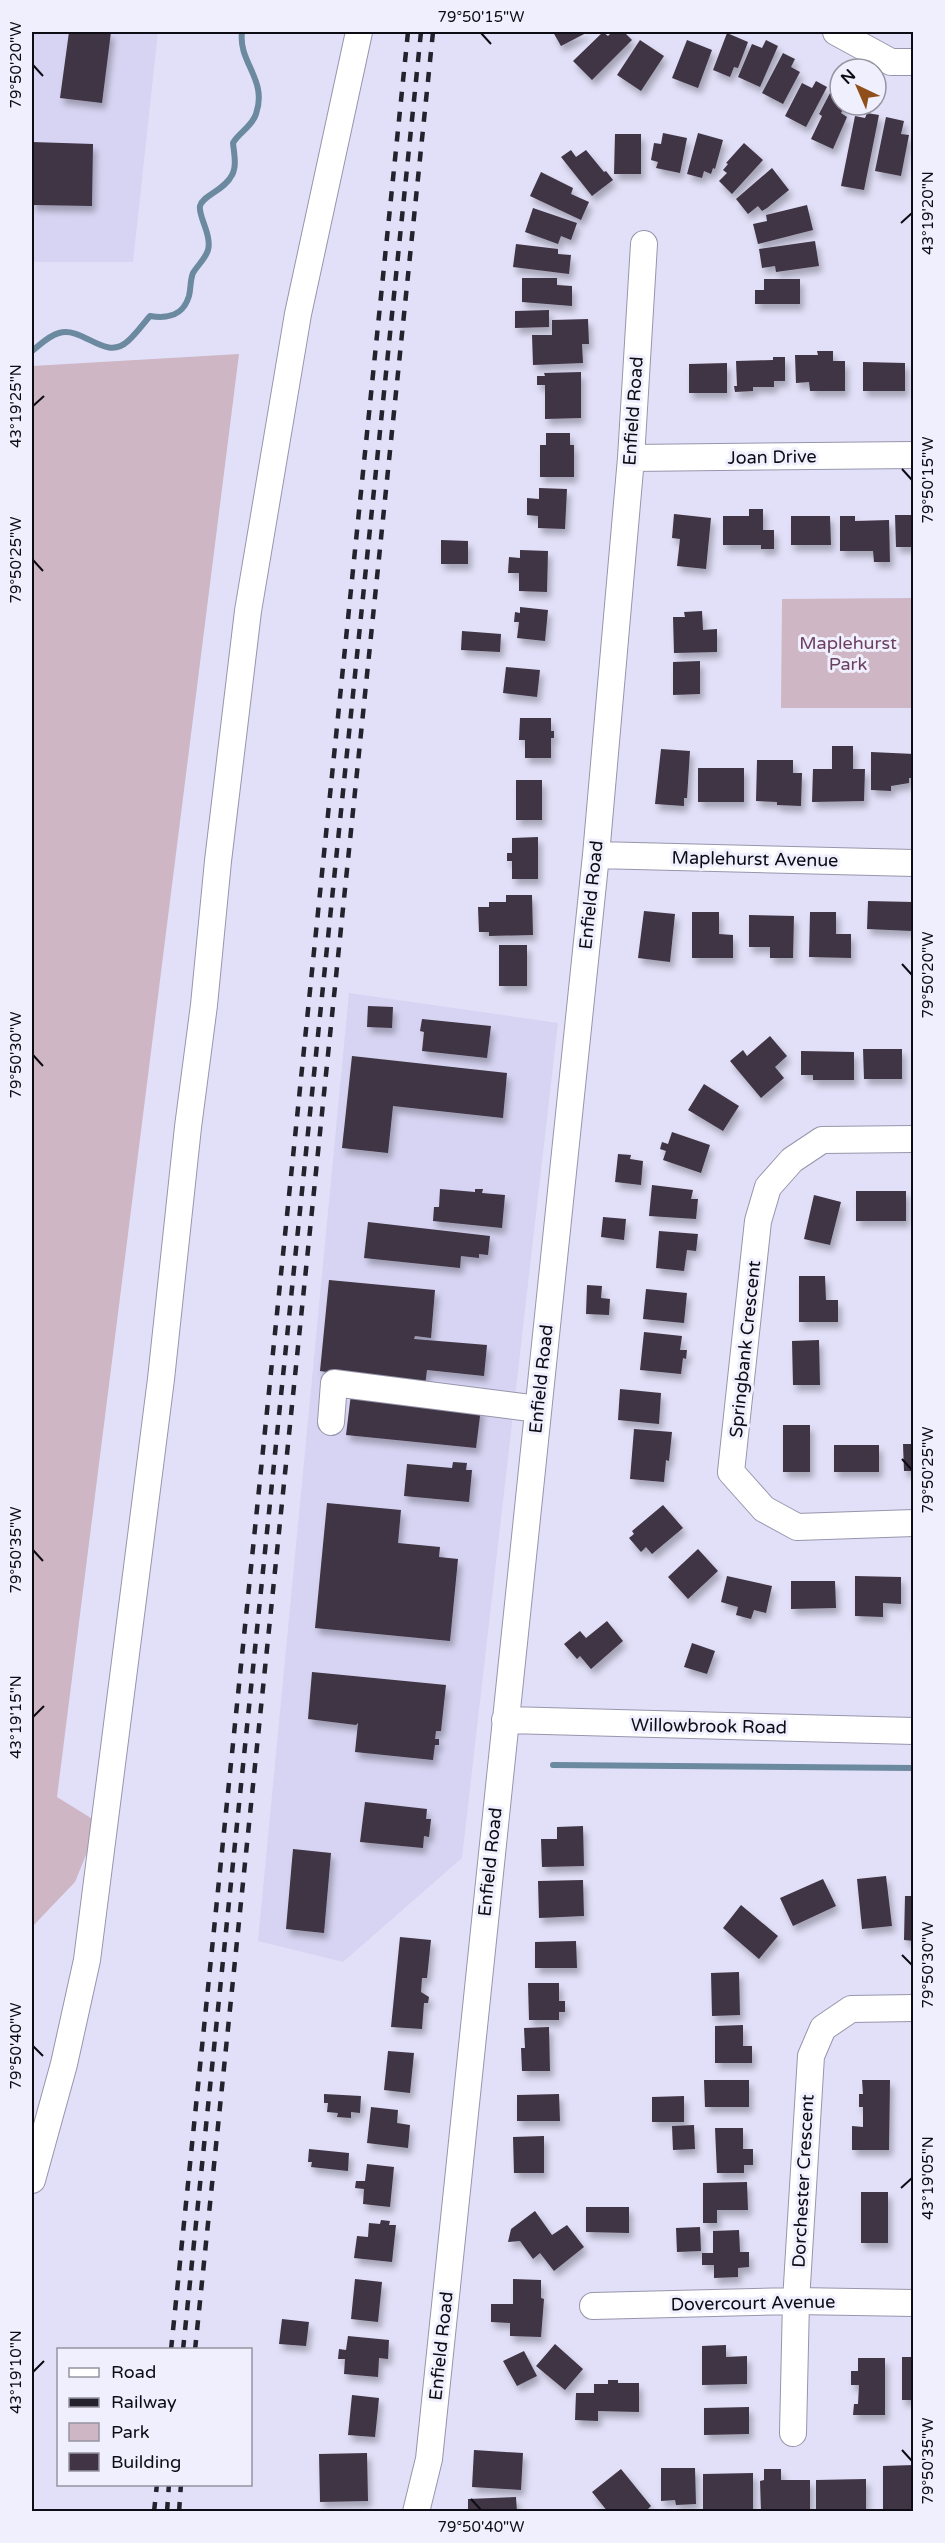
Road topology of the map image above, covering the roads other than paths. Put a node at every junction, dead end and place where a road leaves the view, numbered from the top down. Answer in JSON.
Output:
{"nodes":[{"id":1,"x":359,"y":32,"type":"edge"},
{"id":2,"x":836,"y":32,"type":"edge"},
{"id":3,"x":914,"y":62,"type":"edge"},
{"id":4,"x":644,"y":244,"type":"dead end"},
{"id":5,"x":914,"y":455,"type":"edge"},
{"id":6,"x":631,"y":458,"type":"junction"},
{"id":7,"x":596,"y":855,"type":"junction"},
{"id":8,"x":914,"y":863,"type":"edge"},
{"id":9,"x":914,"y":1139,"type":"edge"},
{"id":10,"x":538,"y":1408,"type":"junction"},
{"id":11,"x":331,"y":1422,"type":"dead end"},
{"id":12,"x":914,"y":1522,"type":"edge"},
{"id":13,"x":505,"y":1720,"type":"junction"},
{"id":14,"x":914,"y":1731,"type":"edge"},
{"id":15,"x":914,"y":2008,"type":"edge"},
{"id":16,"x":32,"y":2180,"type":"edge"},
{"id":17,"x":796,"y":2301,"type":"junction"},
{"id":18,"x":914,"y":2303,"type":"edge"},
{"id":19,"x":593,"y":2306,"type":"dead end"},
{"id":20,"x":793,"y":2433,"type":"dead end"},
{"id":21,"x":416,"y":2511,"type":"edge"}],
"edges":[{"from":1,"to":16,"type":"street"},
{"from":2,"to":3,"type":"street"},
{"from":4,"to":6,"type":"street","name":"Enfield Road"},
{"from":5,"to":6,"type":"street","name":"Joan Drive"},
{"from":6,"to":7,"type":"street","name":"Enfield Road"},
{"from":7,"to":8,"type":"street","name":"Maplehurst Avenue"},
{"from":7,"to":10,"type":"street","name":"Enfield Road"},
{"from":9,"to":12,"type":"street","name":"Springbank Crescent"},
{"from":10,"to":11,"type":"street"},
{"from":10,"to":13,"type":"street","name":"Enfield Road"},
{"from":13,"to":14,"type":"street","name":"Willowbrook Road"},
{"from":13,"to":21,"type":"street","name":"Enfield Road"},
{"from":15,"to":17,"type":"street","name":"Dorchester Crescent"},
{"from":17,"to":18,"type":"street","name":"Dovercourt Avenue"},
{"from":17,"to":19,"type":"street","name":"Dovercourt Avenue"},
{"from":17,"to":20,"type":"street","name":"Dorchester Crescent"}]}
